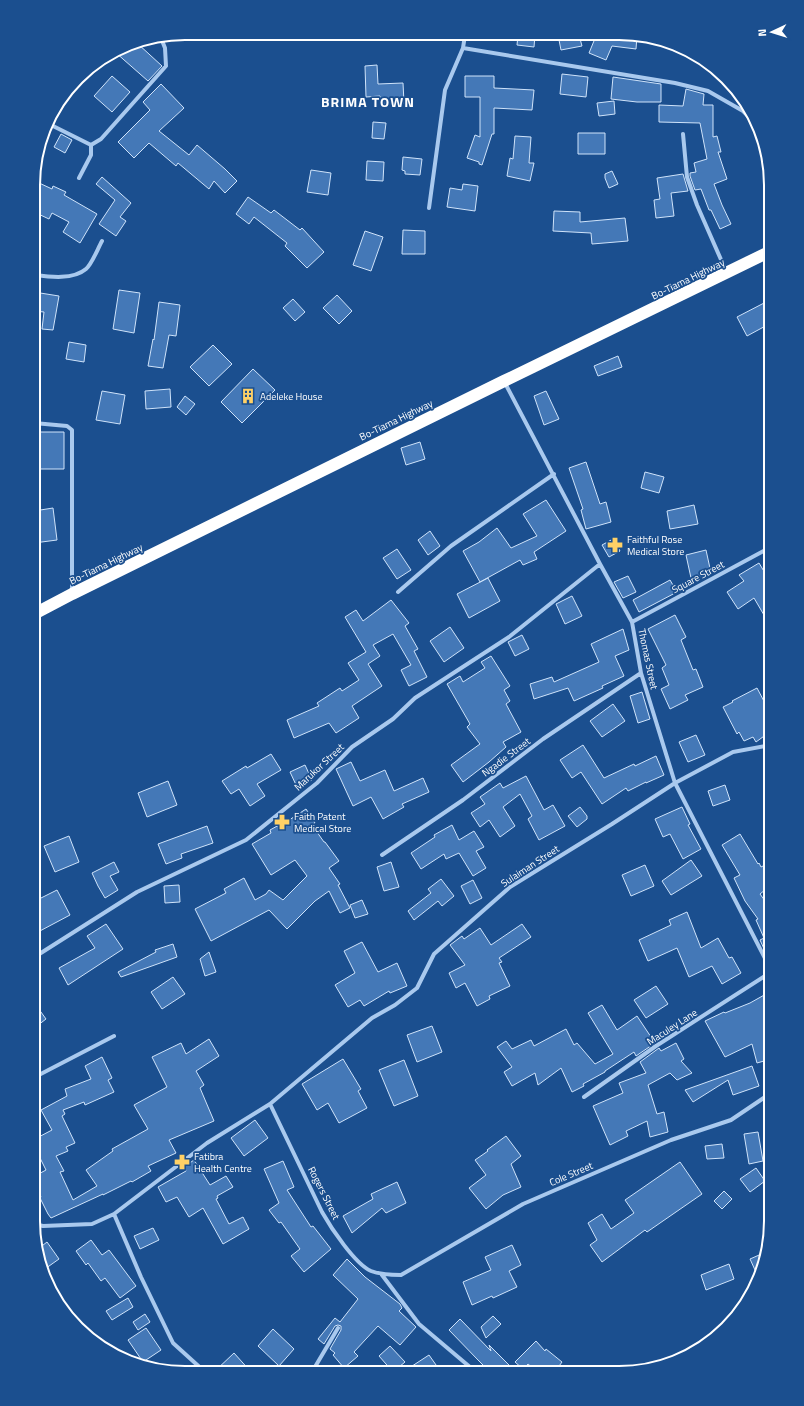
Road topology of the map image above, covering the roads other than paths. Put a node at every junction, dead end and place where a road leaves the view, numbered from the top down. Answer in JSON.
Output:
{"nodes":[{"id":1,"x":464,"y":40,"type":"edge"},
{"id":2,"x":163,"y":42,"type":"edge"},
{"id":3,"x":463,"y":48,"type":"junction"},
{"id":4,"x":746,"y":114,"type":"edge"},
{"id":5,"x":52,"y":127,"type":"edge"},
{"id":6,"x":683,"y":134,"type":"dead end"},
{"id":7,"x":91,"y":145,"type":"junction"},
{"id":8,"x":79,"y":178,"type":"dead end"},
{"id":9,"x":429,"y":208,"type":"dead end"},
{"id":10,"x":102,"y":241,"type":"dead end"},
{"id":11,"x":764,"y":255,"type":"edge"},
{"id":12,"x":728,"y":273,"type":"junction"},
{"id":13,"x":40,"y":275,"type":"edge"},
{"id":14,"x":504,"y":381,"type":"junction"},
{"id":15,"x":40,"y":424,"type":"edge"},
{"id":16,"x":554,"y":474,"type":"junction"},
{"id":17,"x":764,"y":551,"type":"edge"},
{"id":18,"x":600,"y":564,"type":"junction"},
{"id":19,"x":398,"y":592,"type":"dead end"},
{"id":20,"x":72,"y":594,"type":"junction"},
{"id":21,"x":40,"y":611,"type":"edge"},
{"id":22,"x":632,"y":622,"type":"junction"},
{"id":23,"x":641,"y":673,"type":"junction"},
{"id":24,"x":764,"y":746,"type":"edge"},
{"id":25,"x":675,"y":783,"type":"junction"},
{"id":26,"x":382,"y":855,"type":"dead end"},
{"id":27,"x":40,"y":954,"type":"edge"},
{"id":28,"x":764,"y":957,"type":"edge"},
{"id":29,"x":764,"y":976,"type":"edge"},
{"id":30,"x":114,"y":1036,"type":"dead end"},
{"id":31,"x":40,"y":1074,"type":"edge"},
{"id":32,"x":584,"y":1097,"type":"dead end"},
{"id":33,"x":764,"y":1098,"type":"edge"},
{"id":34,"x":270,"y":1104,"type":"junction"},
{"id":35,"x":114,"y":1214,"type":"junction"},
{"id":36,"x":40,"y":1225,"type":"edge"},
{"id":37,"x":382,"y":1275,"type":"junction"},
{"id":38,"x":338,"y":1328,"type":"dead end"},
{"id":39,"x":198,"y":1366,"type":"edge"},
{"id":40,"x":316,"y":1366,"type":"edge"},
{"id":41,"x":468,"y":1366,"type":"edge"}],
"edges":[{"from":1,"to":3,"type":"street"},
{"from":2,"to":7,"type":"street"},
{"from":3,"to":4,"type":"street"},
{"from":3,"to":9,"type":"street"},
{"from":5,"to":7,"type":"street"},
{"from":6,"to":12,"type":"street"},
{"from":7,"to":8,"type":"street"},
{"from":10,"to":13,"type":"street"},
{"from":11,"to":12,"type":"highway","name":"Bo-Tiama Highway"},
{"from":12,"to":14,"type":"highway","name":"Bo-Tiama Highway"},
{"from":14,"to":16,"type":"street","name":"Thomas Street"},
{"from":14,"to":20,"type":"highway","name":"Bo-Tiama Highway"},
{"from":15,"to":20,"type":"street"},
{"from":16,"to":18,"type":"street","name":"Thomas Street"},
{"from":16,"to":19,"type":"street"},
{"from":17,"to":22,"type":"street","name":"Square Street"},
{"from":18,"to":22,"type":"street","name":"Thomas Street"},
{"from":18,"to":27,"type":"street","name":"Marukor Street"},
{"from":20,"to":21,"type":"highway","name":"Bo-Tiama Highway"},
{"from":22,"to":23,"type":"street","name":"Thomas Street"},
{"from":23,"to":25,"type":"street","name":"Thomas Street"},
{"from":23,"to":26,"type":"street","name":"Ngadie Street"},
{"from":24,"to":25,"type":"street","name":"Sulaiman Street"},
{"from":25,"to":28,"type":"street","name":"Thomas Street"},
{"from":25,"to":34,"type":"street","name":"Sulaiman Street"},
{"from":29,"to":32,"type":"street","name":"Maculey Lane"},
{"from":30,"to":31,"type":"street"},
{"from":33,"to":37,"type":"street","name":"Cole Street"},
{"from":34,"to":35,"type":"street"},
{"from":34,"to":37,"type":"street","name":"Rogers Street"},
{"from":35,"to":36,"type":"street"},
{"from":35,"to":39,"type":"street"},
{"from":37,"to":41,"type":"street"},
{"from":38,"to":40,"type":"street"}]}
